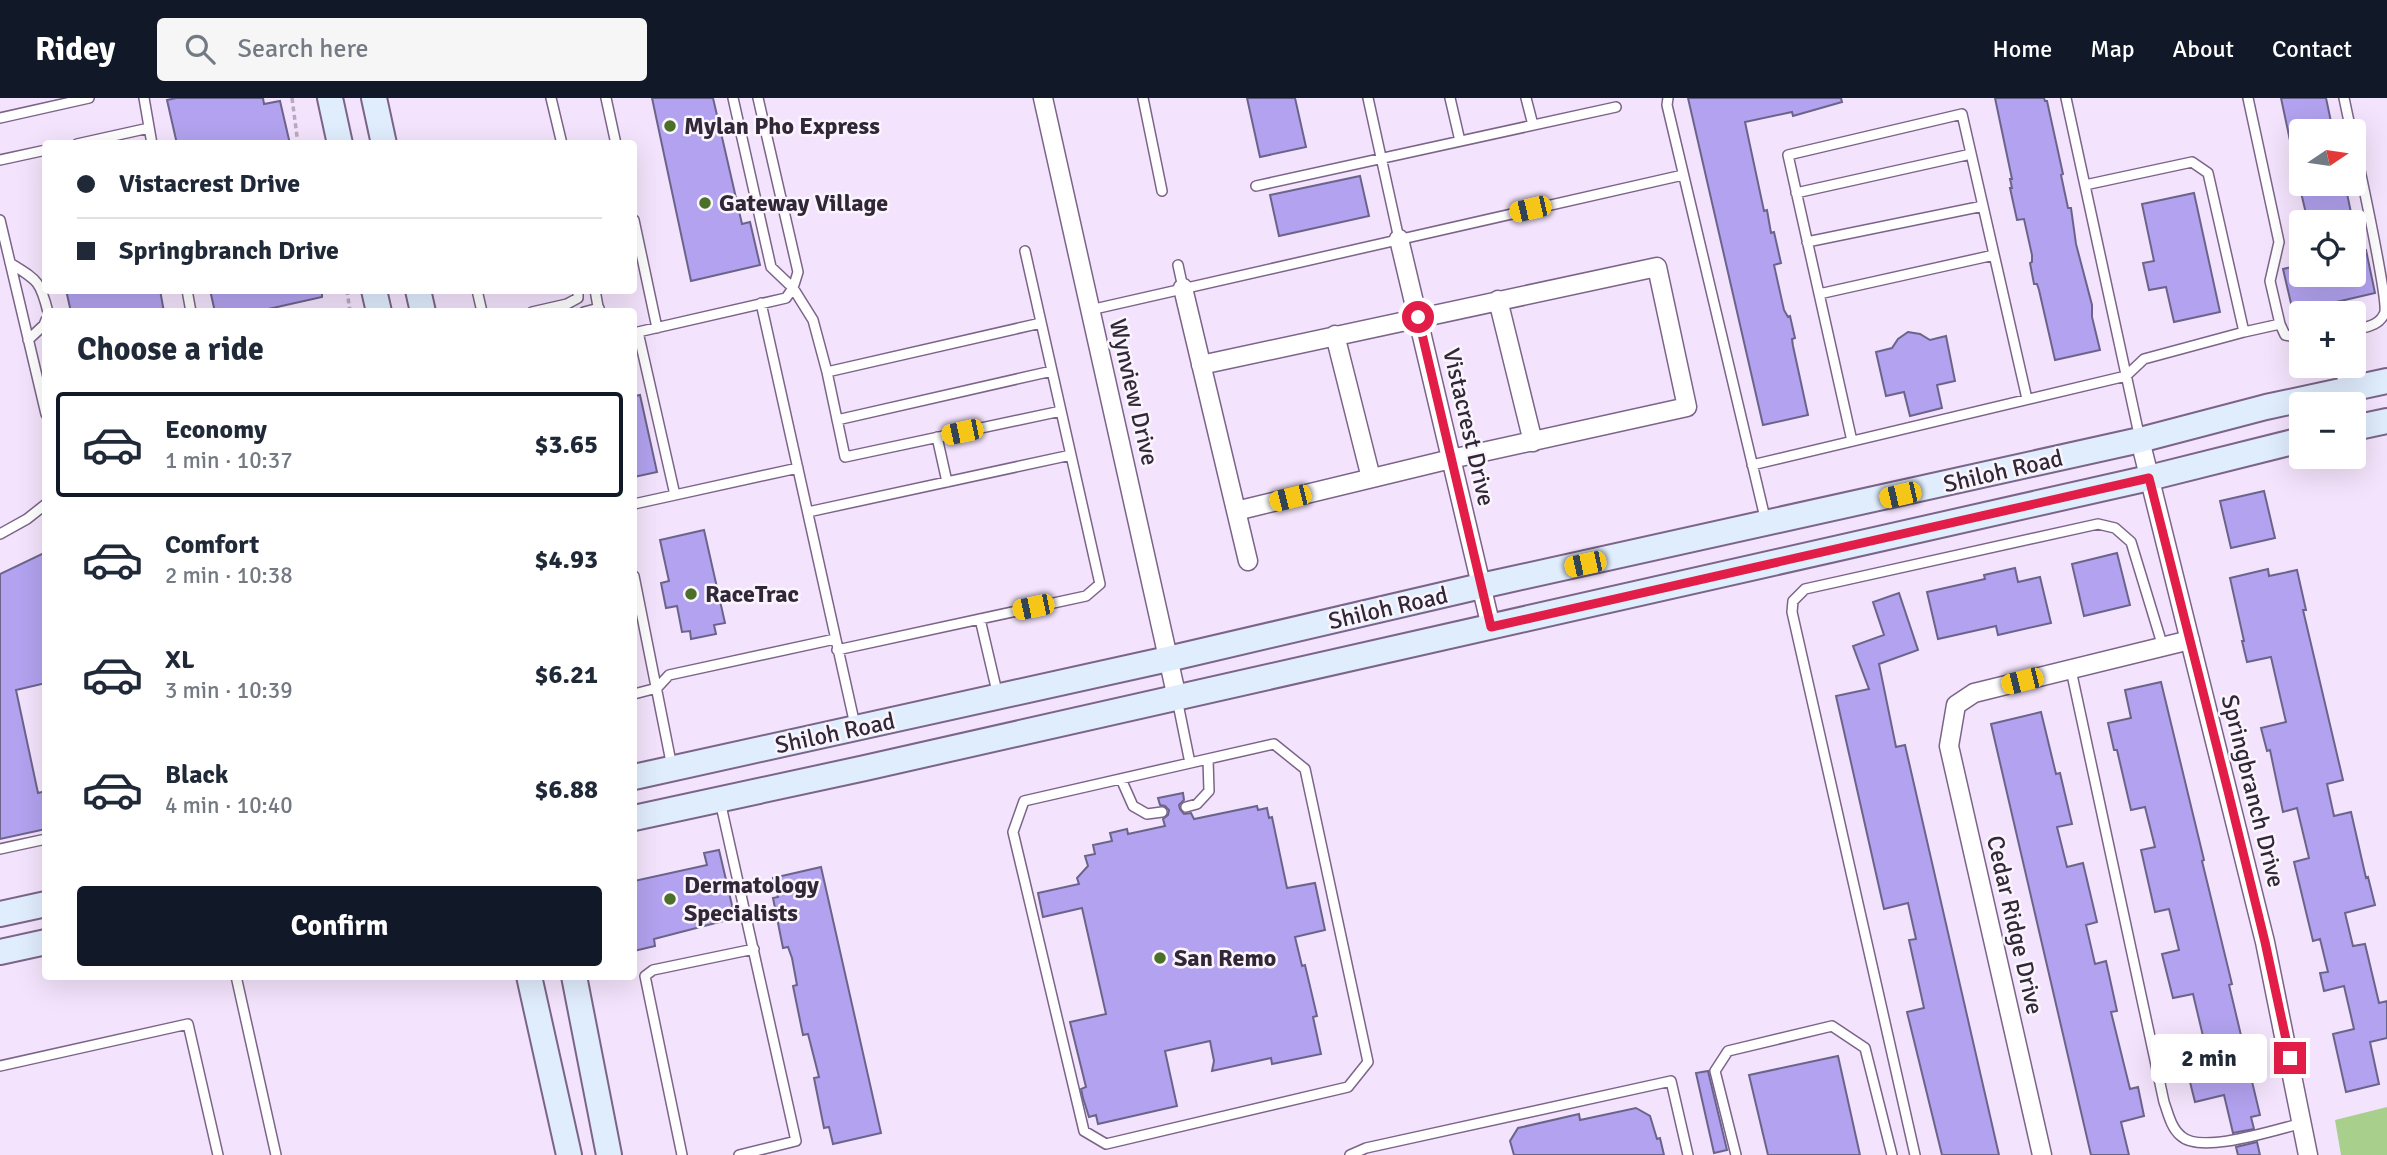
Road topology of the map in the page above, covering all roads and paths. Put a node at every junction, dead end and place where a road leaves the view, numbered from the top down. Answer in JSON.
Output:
{"nodes":[{"id":1,"x":89,"y":98,"type":"edge"},
{"id":2,"x":144,"y":98,"type":"edge"},
{"id":3,"x":292,"y":98,"type":"edge"},
{"id":4,"x":330,"y":98,"type":"edge"},
{"id":5,"x":374,"y":98,"type":"edge"},
{"id":6,"x":551,"y":98,"type":"edge"},
{"id":7,"x":606,"y":98,"type":"edge"},
{"id":8,"x":733,"y":98,"type":"edge"},
{"id":9,"x":758,"y":98,"type":"edge"},
{"id":10,"x":1043,"y":98,"type":"edge"},
{"id":11,"x":1143,"y":98,"type":"edge"},
{"id":12,"x":1368,"y":98,"type":"edge"},
{"id":13,"x":1450,"y":98,"type":"edge"},
{"id":14,"x":1526,"y":98,"type":"edge"},
{"id":15,"x":1668,"y":98,"type":"edge"},
{"id":16,"x":2066,"y":98,"type":"edge"},
{"id":17,"x":2248,"y":98,"type":"edge"},
{"id":18,"x":2344,"y":98,"type":"edge"},
{"id":19,"x":1616,"y":107,"type":"dead end"},
{"id":20,"x":0,"y":118,"type":"edge"},
{"id":21,"x":2348,"y":119,"type":"edge"},
{"id":22,"x":1532,"y":125,"type":"junction"},
{"id":23,"x":149,"y":128,"type":"junction"},
{"id":24,"x":95,"y":140,"type":"edge"},
{"id":25,"x":151,"y":140,"type":"edge"},
{"id":26,"x":297,"y":140,"type":"edge"},
{"id":27,"x":339,"y":140,"type":"edge"},
{"id":28,"x":383,"y":140,"type":"edge"},
{"id":29,"x":561,"y":140,"type":"edge"},
{"id":30,"x":615,"y":140,"type":"edge"},
{"id":31,"x":1460,"y":141,"type":"junction"},
{"id":32,"x":42,"y":151,"type":"edge"},
{"id":33,"x":1971,"y":154,"type":"junction"},
{"id":34,"x":1381,"y":159,"type":"junction"},
{"id":35,"x":0,"y":160,"type":"edge"},
{"id":36,"x":1684,"y":175,"type":"junction"},
{"id":37,"x":2085,"y":185,"type":"junction"},
{"id":38,"x":1256,"y":186,"type":"dead end"},
{"id":39,"x":1163,"y":191,"type":"dead end"},
{"id":40,"x":1796,"y":192,"type":"junction"},
{"id":41,"x":2365,"y":196,"type":"edge"},
{"id":42,"x":1983,"y":206,"type":"junction"},
{"id":43,"x":0,"y":220,"type":"edge"},
{"id":44,"x":637,"y":234,"type":"edge"},
{"id":45,"x":1399,"y":239,"type":"junction"},
{"id":46,"x":1807,"y":242,"type":"junction"},
{"id":47,"x":1025,"y":251,"type":"dead end"},
{"id":48,"x":1994,"y":255,"type":"junction"},
{"id":49,"x":10,"y":263,"type":"junction"},
{"id":50,"x":1178,"y":265,"type":"dead end"},
{"id":51,"x":42,"y":287,"type":"edge"},
{"id":52,"x":793,"y":288,"type":"junction"},
{"id":53,"x":1183,"y":288,"type":"junction"},
{"id":54,"x":578,"y":294,"type":"edge"},
{"id":55,"x":1819,"y":294,"type":"junction"},
{"id":56,"x":1498,"y":300,"type":"junction"},
{"id":57,"x":761,"y":303,"type":"junction"},
{"id":58,"x":550,"y":308,"type":"edge"},
{"id":59,"x":1090,"y":310,"type":"junction"},
{"id":60,"x":1418,"y":317,"type":"junction"},
{"id":61,"x":1041,"y":323,"type":"junction"},
{"id":62,"x":2280,"y":324,"type":"junction"},
{"id":63,"x":42,"y":327,"type":"edge"},
{"id":64,"x":2366,"y":327,"type":"edge"},
{"id":65,"x":657,"y":328,"type":"junction"},
{"id":66,"x":2244,"y":332,"type":"junction"},
{"id":67,"x":637,"y":333,"type":"edge"},
{"id":68,"x":1335,"y":335,"type":"junction"},
{"id":69,"x":2289,"y":336,"type":"edge"},
{"id":70,"x":637,"y":337,"type":"edge"},
{"id":71,"x":28,"y":340,"type":"junction"},
{"id":72,"x":1201,"y":365,"type":"junction"},
{"id":73,"x":827,"y":372,"type":"junction"},
{"id":74,"x":1052,"y":372,"type":"junction"},
{"id":75,"x":2126,"y":376,"type":"junction"},
{"id":76,"x":2342,"y":378,"type":"edge"},
{"id":77,"x":2387,"y":381,"type":"edge"},
{"id":78,"x":2345,"y":390,"type":"junction"},
{"id":79,"x":42,"y":398,"type":"edge"},
{"id":80,"x":2027,"y":399,"type":"junction"},
{"id":81,"x":1061,"y":411,"type":"junction"},
{"id":82,"x":836,"y":420,"type":"junction"},
{"id":83,"x":2387,"y":421,"type":"edge"},
{"id":84,"x":2366,"y":425,"type":"edge"},
{"id":85,"x":937,"y":437,"type":"junction"},
{"id":86,"x":2140,"y":440,"type":"junction"},
{"id":87,"x":1852,"y":441,"type":"junction"},
{"id":88,"x":1533,"y":442,"type":"junction"},
{"id":89,"x":2289,"y":443,"type":"edge"},
{"id":90,"x":1071,"y":455,"type":"junction"},
{"id":91,"x":1451,"y":459,"type":"junction"},
{"id":92,"x":1752,"y":464,"type":"junction"},
{"id":93,"x":798,"y":468,"type":"junction"},
{"id":94,"x":1371,"y":478,"type":"junction"},
{"id":95,"x":2149,"y":478,"type":"junction"},
{"id":96,"x":947,"y":482,"type":"junction"},
{"id":97,"x":675,"y":495,"type":"junction"},
{"id":98,"x":637,"y":503,"type":"edge"},
{"id":99,"x":42,"y":507,"type":"edge"},
{"id":100,"x":1236,"y":511,"type":"junction"},
{"id":101,"x":808,"y":512,"type":"junction"},
{"id":102,"x":1766,"y":525,"type":"junction"},
{"id":103,"x":0,"y":534,"type":"edge"},
{"id":104,"x":1248,"y":561,"type":"dead end"},
{"id":105,"x":1774,"y":563,"type":"junction"},
{"id":106,"x":1481,"y":586,"type":"junction"},
{"id":107,"x":637,"y":591,"type":"edge"},
{"id":108,"x":980,"y":619,"type":"junction"},
{"id":109,"x":1491,"y":627,"type":"junction"},
{"id":110,"x":835,"y":639,"type":"junction"},
{"id":111,"x":2190,"y":640,"type":"junction"},
{"id":112,"x":2163,"y":647,"type":"junction"},
{"id":113,"x":838,"y":650,"type":"junction"},
{"id":114,"x":1168,"y":659,"type":"junction"},
{"id":115,"x":2071,"y":670,"type":"junction"},
{"id":116,"x":657,"y":688,"type":"junction"},
{"id":117,"x":637,"y":693,"type":"edge"},
{"id":118,"x":998,"y":697,"type":"junction"},
{"id":119,"x":1177,"y":698,"type":"junction"},
{"id":120,"x":856,"y":728,"type":"junction"},
{"id":121,"x":1208,"y":759,"type":"junction"},
{"id":122,"x":637,"y":761,"type":"edge"},
{"id":123,"x":671,"y":761,"type":"junction"},
{"id":124,"x":1191,"y":763,"type":"junction"},
{"id":125,"x":865,"y":768,"type":"junction"},
{"id":126,"x":637,"y":776,"type":"edge"},
{"id":127,"x":1121,"y":779,"type":"junction"},
{"id":128,"x":719,"y":799,"type":"junction"},
{"id":129,"x":1186,"y":807,"type":"dead end"},
{"id":130,"x":1162,"y":812,"type":"dead end"},
{"id":131,"x":637,"y":817,"type":"edge"},
{"id":132,"x":42,"y":840,"type":"edge"},
{"id":133,"x":0,"y":849,"type":"edge"},
{"id":134,"x":42,"y":905,"type":"edge"},
{"id":135,"x":0,"y":914,"type":"edge"},
{"id":136,"x":42,"y":943,"type":"edge"},
{"id":137,"x":754,"y":949,"type":"junction"},
{"id":138,"x":0,"y":952,"type":"edge"},
{"id":139,"x":237,"y":980,"type":"edge"},
{"id":140,"x":531,"y":980,"type":"edge"},
{"id":141,"x":575,"y":980,"type":"edge"},
{"id":142,"x":0,"y":1066,"type":"edge"},
{"id":143,"x":2303,"y":1123,"type":"junction"},
{"id":144,"x":218,"y":1155,"type":"edge"},
{"id":145,"x":276,"y":1155,"type":"edge"},
{"id":146,"x":569,"y":1155,"type":"edge"},
{"id":147,"x":609,"y":1155,"type":"edge"},
{"id":148,"x":682,"y":1155,"type":"edge"},
{"id":149,"x":738,"y":1155,"type":"edge"},
{"id":150,"x":1350,"y":1155,"type":"edge"},
{"id":151,"x":1688,"y":1155,"type":"edge"},
{"id":152,"x":1735,"y":1155,"type":"edge"},
{"id":153,"x":1892,"y":1155,"type":"edge"},
{"id":154,"x":1915,"y":1155,"type":"edge"},
{"id":155,"x":2042,"y":1155,"type":"edge"},
{"id":156,"x":2308,"y":1155,"type":"edge"}],
"edges":[{"from":1,"to":20,"type":"lane"},
{"from":2,"to":23,"type":"lane"},
{"from":3,"to":26,"type":"path"},
{"from":4,"to":27,"type":"main road"},
{"from":5,"to":28,"type":"main road"},
{"from":6,"to":29,"type":"lane"},
{"from":7,"to":30,"type":"lane"},
{"from":8,"to":52,"type":"lane"},
{"from":9,"to":52,"type":"lane"},
{"from":10,"to":59,"type":"street","name":"Wynview Drive"},
{"from":11,"to":39,"type":"lane"},
{"from":12,"to":34,"type":"lane"},
{"from":13,"to":31,"type":"lane"},
{"from":14,"to":22,"type":"lane"},
{"from":15,"to":36,"type":"lane"},
{"from":16,"to":37,"type":"lane"},
{"from":17,"to":62,"type":"lane"},
{"from":18,"to":21,"type":"lane"},
{"from":19,"to":22,"type":"lane"},
{"from":22,"to":31,"type":"lane"},
{"from":23,"to":24,"type":"lane"},
{"from":23,"to":25,"type":"lane"},
{"from":31,"to":34,"type":"lane"},
{"from":32,"to":35,"type":"lane"},
{"from":33,"to":40,"type":"lane"},
{"from":33,"to":40,"type":"lane"},
{"from":33,"to":42,"type":"lane"},
{"from":34,"to":38,"type":"lane"},
{"from":34,"to":45,"type":"lane"},
{"from":36,"to":45,"type":"lane"},
{"from":36,"to":92,"type":"lane"},
{"from":37,"to":66,"type":"lane"},
{"from":37,"to":75,"type":"lane"},
{"from":40,"to":46,"type":"lane"},
{"from":41,"to":64,"type":"lane"},
{"from":42,"to":46,"type":"lane"},
{"from":42,"to":48,"type":"lane"},
{"from":43,"to":49,"type":"lane"},
{"from":44,"to":65,"type":"lane"},
{"from":45,"to":53,"type":"lane"},
{"from":45,"to":60,"type":"street","name":"Vistacrest Drive"},
{"from":46,"to":55,"type":"lane"},
{"from":47,"to":61,"type":"lane"},
{"from":48,"to":55,"type":"lane"},
{"from":48,"to":80,"type":"lane"},
{"from":49,"to":51,"type":"lane"},
{"from":49,"to":71,"type":"lane"},
{"from":50,"to":53,"type":"lane"},
{"from":52,"to":57,"type":"lane"},
{"from":52,"to":73,"type":"lane"},
{"from":53,"to":59,"type":"lane"},
{"from":53,"to":72,"type":"street"},
{"from":54,"to":58,"type":"lane"},
{"from":55,"to":87,"type":"lane"},
{"from":56,"to":60,"type":"street"},
{"from":56,"to":88,"type":"street"},
{"from":56,"to":88,"type":"street"},
{"from":57,"to":65,"type":"lane"},
{"from":57,"to":93,"type":"lane"},
{"from":59,"to":114,"type":"street","name":"Wynview Drive"},
{"from":60,"to":68,"type":"street"},
{"from":60,"to":91,"type":"street","name":"Vistacrest Drive"},
{"from":61,"to":73,"type":"lane"},
{"from":61,"to":74,"type":"lane"},
{"from":62,"to":66,"type":"lane"},
{"from":62,"to":69,"type":"lane"},
{"from":63,"to":71,"type":"lane"},
{"from":65,"to":67,"type":"lane"},
{"from":66,"to":75,"type":"lane"},
{"from":68,"to":72,"type":"street"},
{"from":68,"to":94,"type":"street"},
{"from":70,"to":97,"type":"lane"},
{"from":71,"to":79,"type":"lane"},
{"from":72,"to":100,"type":"street"},
{"from":73,"to":82,"type":"lane"},
{"from":74,"to":81,"type":"lane"},
{"from":74,"to":82,"type":"lane"},
{"from":75,"to":80,"type":"lane"},
{"from":75,"to":86,"type":"lane"},
{"from":76,"to":78,"type":"lane"},
{"from":77,"to":78,"type":"main road","name":"Shiloh Road"},
{"from":78,"to":86,"type":"main road","name":"Shiloh Road"},
{"from":80,"to":87,"type":"lane"},
{"from":81,"to":85,"type":"lane"},
{"from":81,"to":90,"type":"lane"},
{"from":82,"to":85,"type":"lane"},
{"from":83,"to":84,"type":"main road"},
{"from":85,"to":96,"type":"lane"},
{"from":86,"to":95,"type":"street","name":"Springbranch Drive"},
{"from":86,"to":102,"type":"main road","name":"Shiloh Road"},
{"from":87,"to":92,"type":"lane"},
{"from":88,"to":91,"type":"street"},
{"from":89,"to":95,"type":"main road","name":"Shiloh Road"},
{"from":90,"to":96,"type":"lane"},
{"from":90,"to":108,"type":"lane"},
{"from":91,"to":94,"type":"street"},
{"from":91,"to":106,"type":"street","name":"Vistacrest Drive"},
{"from":92,"to":102,"type":"lane"},
{"from":93,"to":97,"type":"lane"},
{"from":93,"to":101,"type":"lane"},
{"from":94,"to":100,"type":"street"},
{"from":95,"to":105,"type":"main road","name":"Shiloh Road"},
{"from":95,"to":111,"type":"street","name":"Springbranch Drive"},
{"from":96,"to":101,"type":"lane"},
{"from":97,"to":98,"type":"lane"},
{"from":99,"to":103,"type":"lane"},
{"from":100,"to":104,"type":"street"},
{"from":101,"to":110,"type":"lane"},
{"from":102,"to":105,"type":"main road"},
{"from":102,"to":106,"type":"main road","name":"Shiloh Road"},
{"from":105,"to":109,"type":"main road","name":"Shiloh Road"},
{"from":106,"to":109,"type":"street","name":"Vistacrest Drive"},
{"from":106,"to":114,"type":"main road","name":"Shiloh Road"},
{"from":107,"to":116,"type":"lane"},
{"from":108,"to":113,"type":"lane"},
{"from":108,"to":118,"type":"lane"},
{"from":109,"to":119,"type":"main road","name":"Shiloh Road"},
{"from":110,"to":113,"type":"lane"},
{"from":110,"to":116,"type":"lane"},
{"from":111,"to":112,"type":"street"},
{"from":111,"to":143,"type":"street","name":"Springbranch Drive"},
{"from":112,"to":115,"type":"street"},
{"from":112,"to":154,"type":"lane"},
{"from":113,"to":120,"type":"lane"},
{"from":114,"to":118,"type":"main road","name":"Shiloh Road"},
{"from":114,"to":119,"type":"street","name":"Wynview Drive"},
{"from":115,"to":143,"type":"lane"},
{"from":115,"to":155,"type":"street","name":"Cedar Ridge Drive"},
{"from":116,"to":117,"type":"lane"},
{"from":116,"to":123,"type":"lane"},
{"from":118,"to":120,"type":"main road","name":"Shiloh Road"},
{"from":119,"to":124,"type":"lane"},
{"from":119,"to":125,"type":"main road","name":"Shiloh Road"},
{"from":120,"to":123,"type":"main road","name":"Shiloh Road"},
{"from":120,"to":125,"type":"main road"},
{"from":121,"to":124,"type":"lane"},
{"from":121,"to":127,"type":"lane"},
{"from":121,"to":129,"type":"lane"},
{"from":122,"to":123,"type":"main road"},
{"from":123,"to":126,"type":"main road"},
{"from":124,"to":127,"type":"lane"},
{"from":125,"to":128,"type":"main road","name":"Shiloh Road"},
{"from":127,"to":130,"type":"lane"},
{"from":128,"to":131,"type":"main road","name":"Shiloh Road"},
{"from":128,"to":137,"type":"lane"},
{"from":132,"to":133,"type":"lane"},
{"from":134,"to":135,"type":"main road"},
{"from":136,"to":138,"type":"main road"},
{"from":137,"to":148,"type":"lane"},
{"from":137,"to":149,"type":"lane"},
{"from":139,"to":145,"type":"lane"},
{"from":140,"to":146,"type":"main road"},
{"from":141,"to":147,"type":"main road"},
{"from":142,"to":144,"type":"lane"},
{"from":143,"to":156,"type":"street","name":"Springbranch Drive"},
{"from":150,"to":151,"type":"lane"},
{"from":152,"to":153,"type":"lane"}]}
